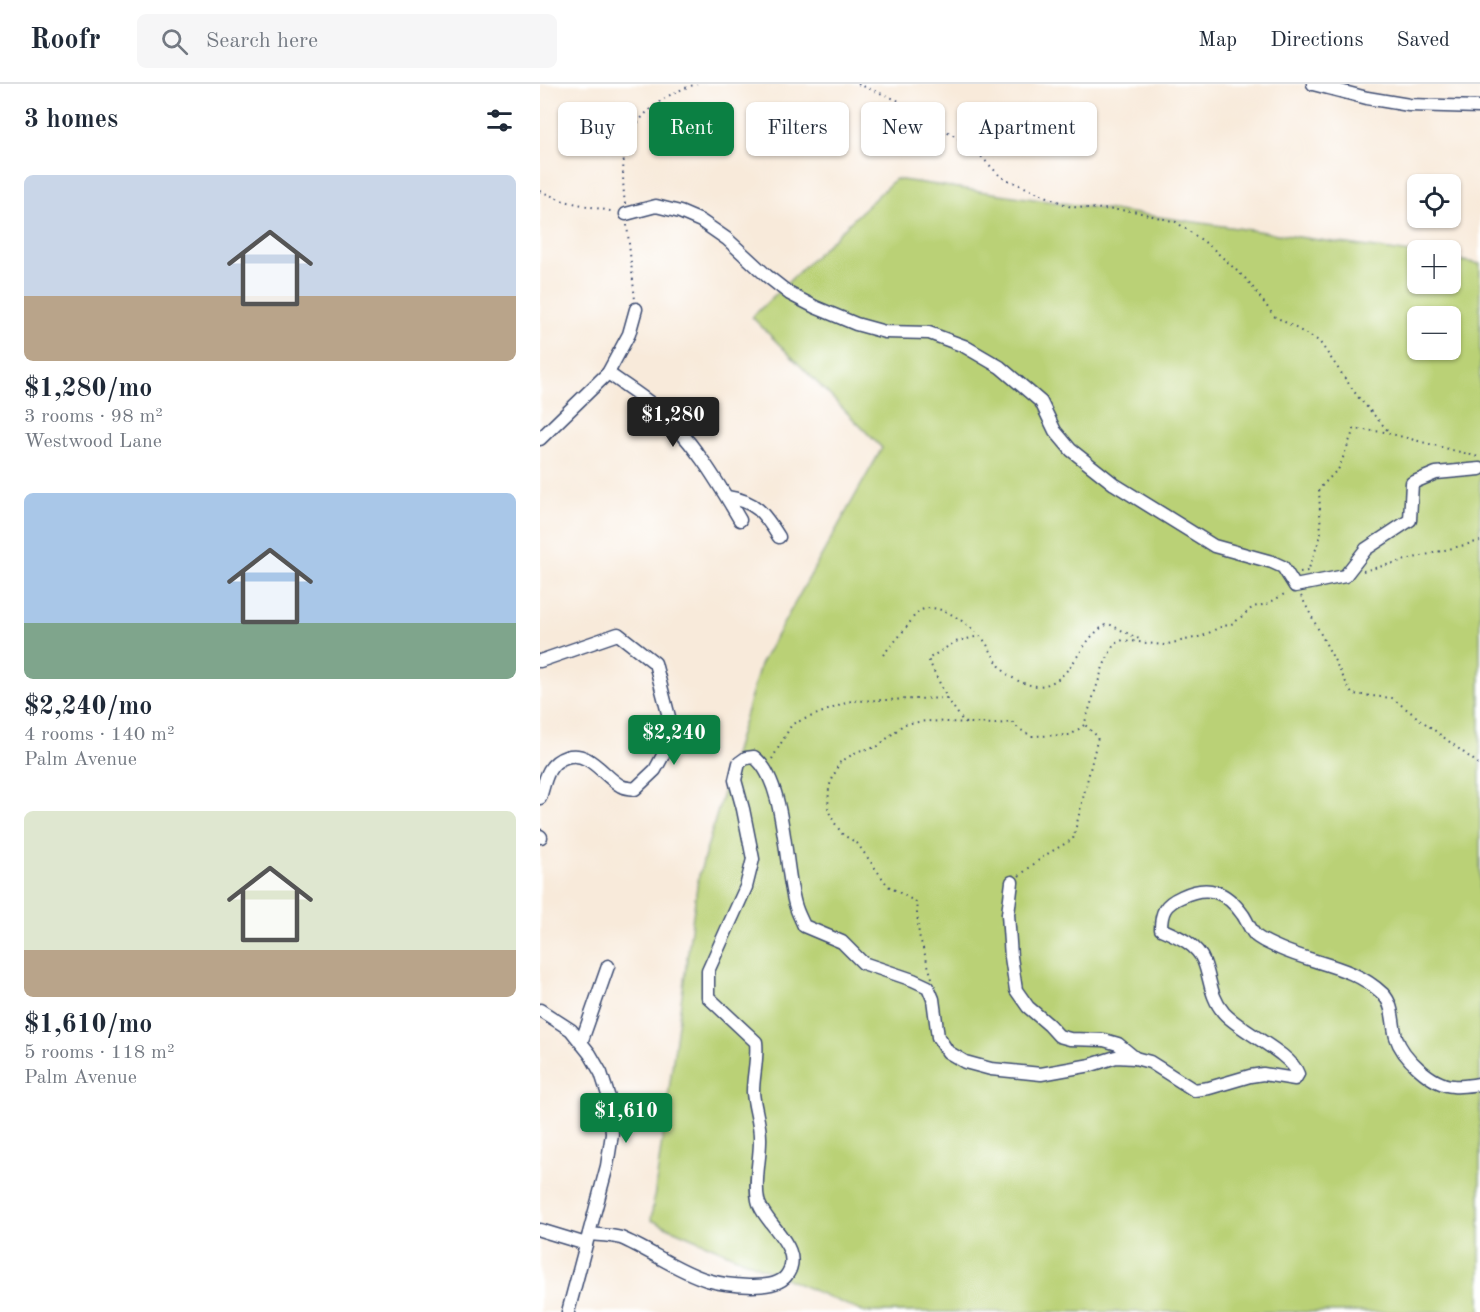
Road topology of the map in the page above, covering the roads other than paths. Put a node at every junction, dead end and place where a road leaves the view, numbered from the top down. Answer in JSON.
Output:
{"nodes":[{"id":1,"x":1313,"y":84,"type":"edge"},
{"id":2,"x":1480,"y":107,"type":"edge"},
{"id":3,"x":626,"y":214,"type":"road end"},
{"id":4,"x":636,"y":309,"type":"road end"},
{"id":5,"x":609,"y":373,"type":"junction"},
{"id":6,"x":540,"y":439,"type":"edge"},
{"id":7,"x":1480,"y":469,"type":"edge"},
{"id":8,"x":727,"y":497,"type":"junction"},
{"id":9,"x":740,"y":520,"type":"dead end"},
{"id":10,"x":779,"y":537,"type":"dead end"},
{"id":11,"x":540,"y":661,"type":"edge"},
{"id":12,"x":540,"y":798,"type":"edge"},
{"id":13,"x":1012,"y":882,"type":"road end"},
{"id":14,"x":608,"y":966,"type":"dead end"},
{"id":15,"x":540,"y":1010,"type":"edge"},
{"id":16,"x":581,"y":1042,"type":"junction"},
{"id":17,"x":1136,"y":1058,"type":"junction"},
{"id":18,"x":1480,"y":1084,"type":"edge"},
{"id":19,"x":540,"y":1230,"type":"edge"},
{"id":20,"x":588,"y":1239,"type":"junction"},
{"id":21,"x":568,"y":1312,"type":"edge"}],
"edges":[{"from":1,"to":2,"type":"street"},
{"from":3,"to":7,"type":"street"},
{"from":4,"to":5,"type":"street"},
{"from":5,"to":6,"type":"street"},
{"from":5,"to":8,"type":"street"},
{"from":8,"to":9,"type":"street"},
{"from":8,"to":10,"type":"street"},
{"from":11,"to":12,"type":"street"},
{"from":13,"to":17,"type":"street"},
{"from":14,"to":16,"type":"street"},
{"from":15,"to":16,"type":"street"},
{"from":16,"to":20,"type":"street"},
{"from":17,"to":18,"type":"street"},
{"from":17,"to":20,"type":"street"},
{"from":19,"to":20,"type":"street"},
{"from":20,"to":21,"type":"street"}]}
